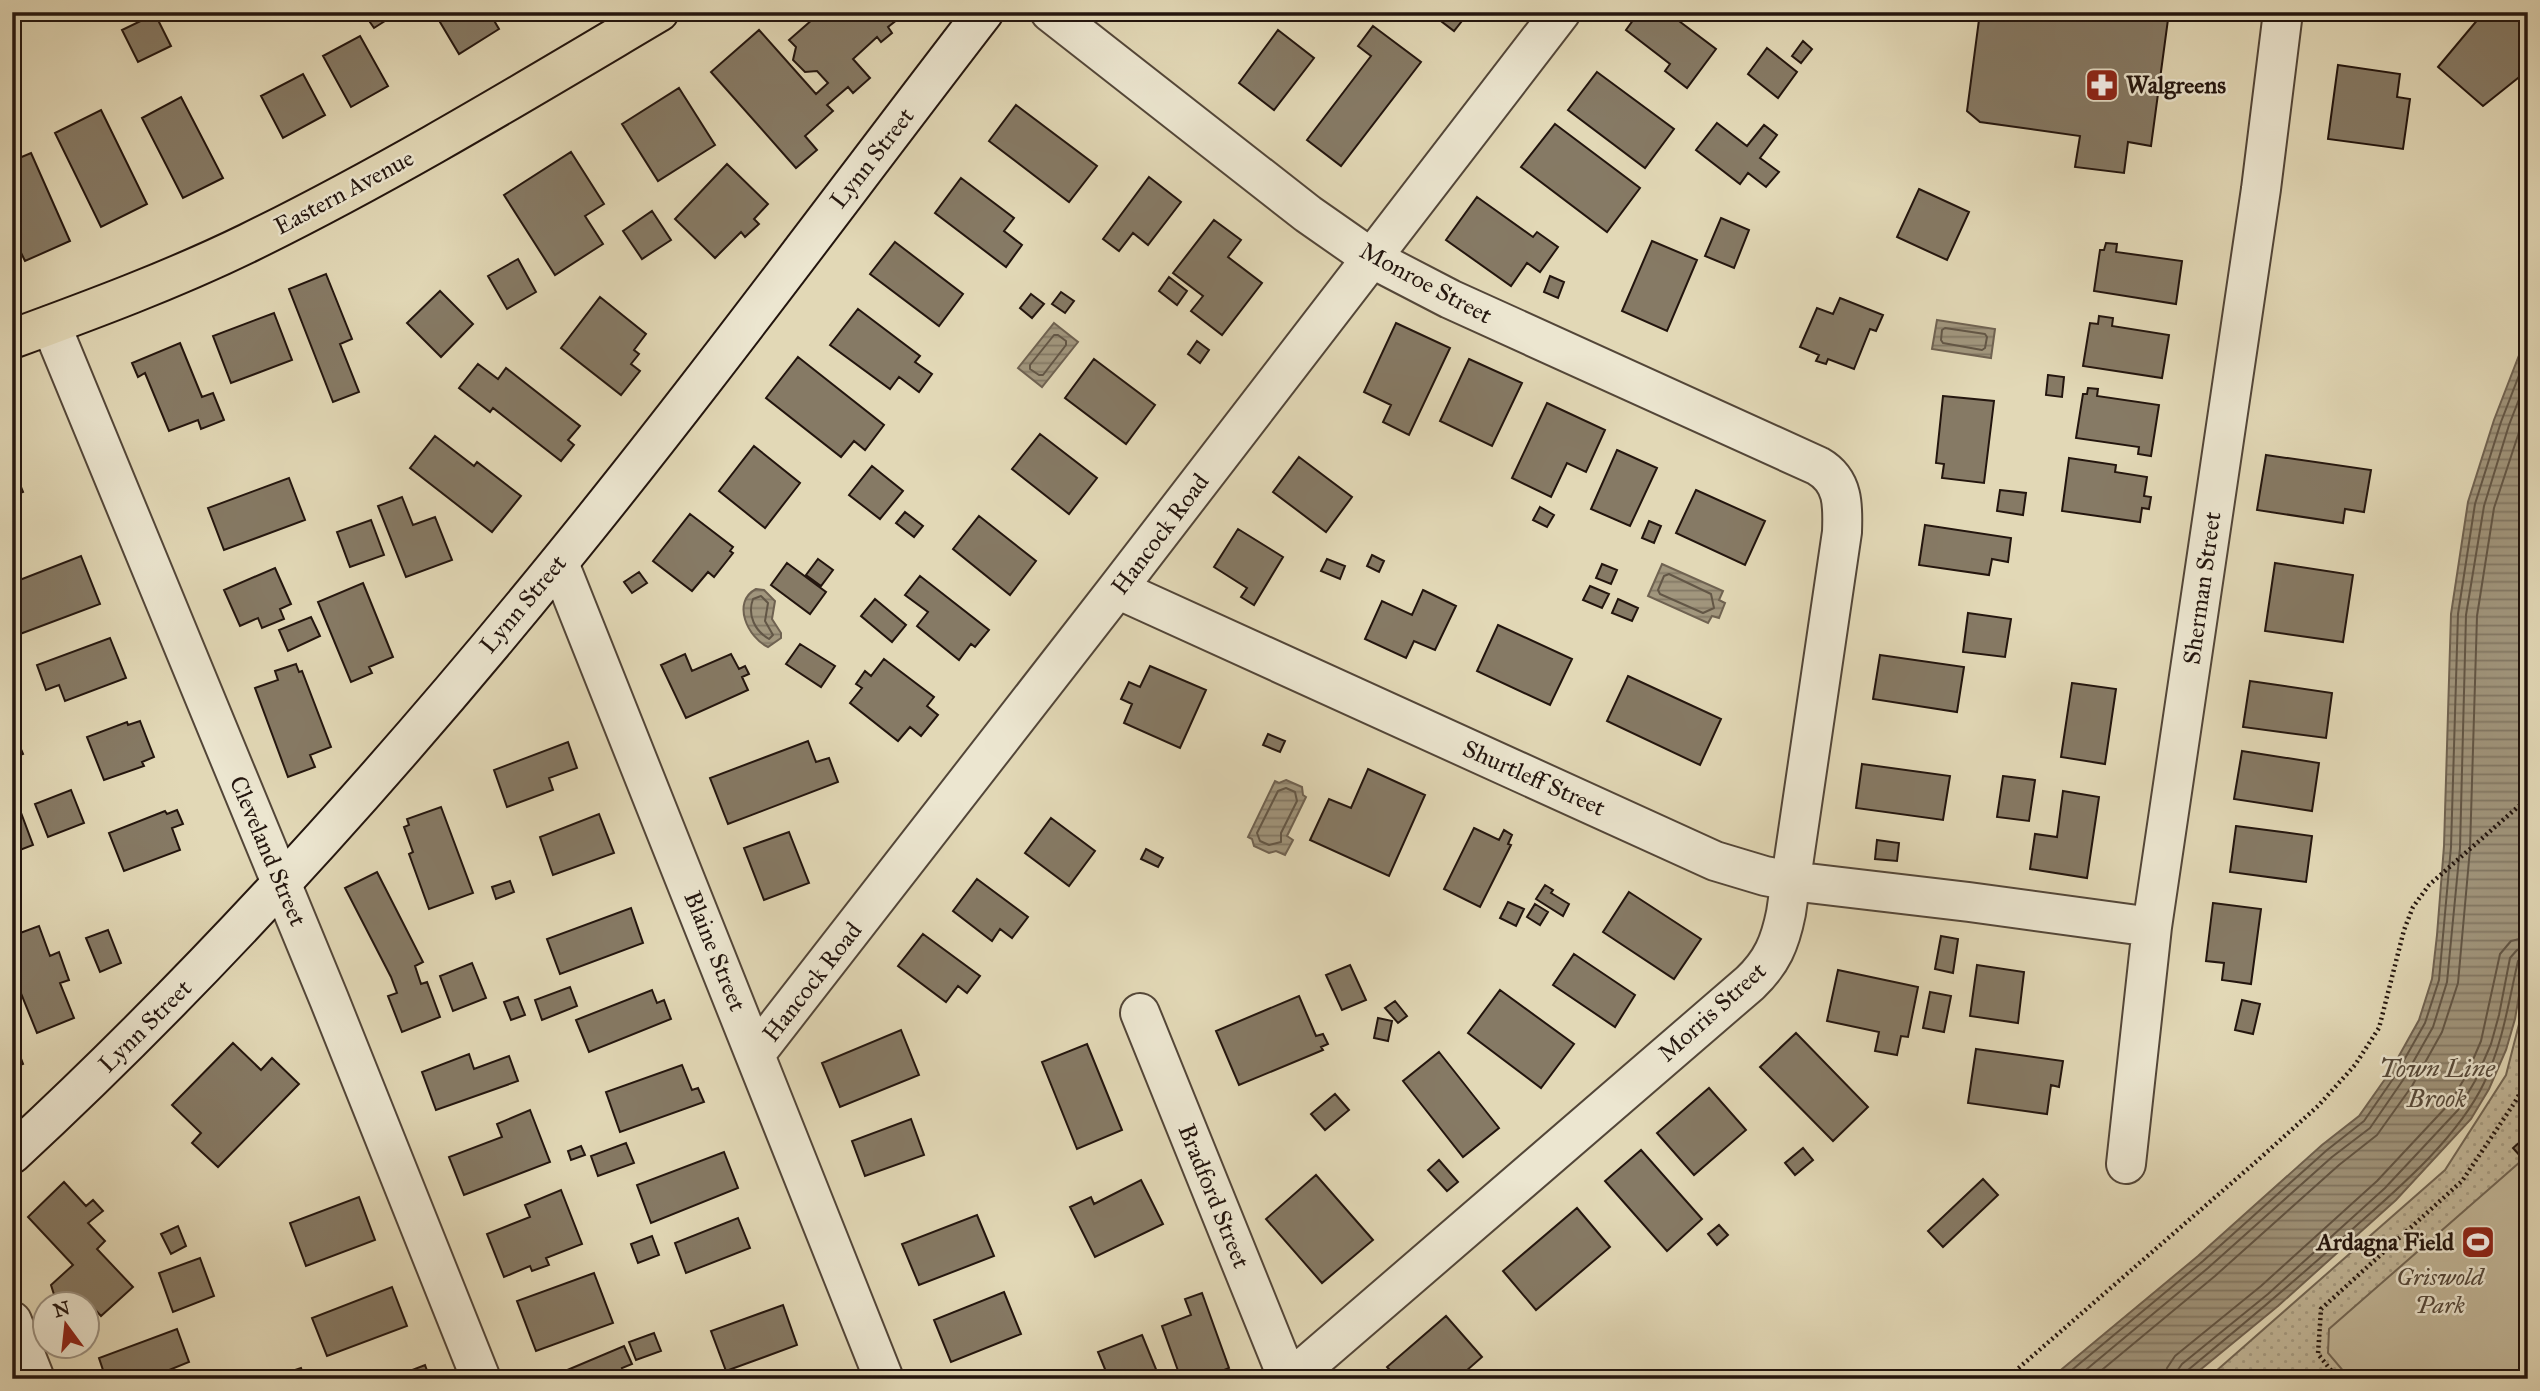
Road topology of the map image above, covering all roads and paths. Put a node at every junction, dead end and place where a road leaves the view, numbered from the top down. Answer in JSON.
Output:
{"nodes":[{"id":1,"x":659,"y":12,"type":"edge"},
{"id":2,"x":984,"y":12,"type":"edge"},
{"id":3,"x":1050,"y":12,"type":"edge"},
{"id":4,"x":1561,"y":12,"type":"edge"},
{"id":5,"x":2283,"y":12,"type":"edge"},
{"id":6,"x":1371,"y":258,"type":"junction"},
{"id":7,"x":51,"y":325,"type":"junction"},
{"id":8,"x":12,"y":339,"type":"edge"},
{"id":9,"x":1839,"y":488,"type":"joint"},
{"id":10,"x":559,"y":563,"type":"junction"},
{"id":11,"x":1118,"y":589,"type":"junction"},
{"id":12,"x":2528,"y":798,"type":"edge"},
{"id":13,"x":1791,"y":881,"type":"junction"},
{"id":14,"x":281,"y":885,"type":"junction"},
{"id":15,"x":2152,"y":927,"type":"junction"},
{"id":16,"x":1140,"y":1013,"type":"dead end"},
{"id":17,"x":756,"y":1054,"type":"junction"},
{"id":18,"x":2528,"y":1079,"type":"edge"},
{"id":19,"x":12,"y":1154,"type":"edge"},
{"id":20,"x":2126,"y":1164,"type":"dead end"},
{"id":21,"x":12,"y":1321,"type":"edge"},
{"id":22,"x":35,"y":1379,"type":"edge"},
{"id":23,"x":481,"y":1379,"type":"edge"},
{"id":24,"x":884,"y":1379,"type":"edge"},
{"id":25,"x":1289,"y":1379,"type":"edge"},
{"id":26,"x":2006,"y":1379,"type":"edge"},
{"id":27,"x":2339,"y":1379,"type":"edge"}],
"edges":[{"from":1,"to":7,"type":"main road","name":"Eastern Avenue"},
{"from":2,"to":10,"type":"street","name":"Lynn Street"},
{"from":3,"to":6,"type":"street","name":"Monroe Street"},
{"from":4,"to":6,"type":"street","name":"Hancock Road"},
{"from":5,"to":15,"type":"street","name":"Sherman Street"},
{"from":6,"to":9,"type":"street","name":"Monroe Street"},
{"from":6,"to":11,"type":"street","name":"Hancock Road"},
{"from":7,"to":8,"type":"main road","name":"Eastern Avenue"},
{"from":7,"to":14,"type":"street","name":"Cleveland Street"},
{"from":9,"to":13,"type":"street","name":"Morris Street"},
{"from":10,"to":14,"type":"street","name":"Lynn Street"},
{"from":10,"to":17,"type":"street","name":"Blaine Street"},
{"from":11,"to":13,"type":"street","name":"Shurtleff Street"},
{"from":11,"to":17,"type":"street","name":"Hancock Road"},
{"from":12,"to":26,"type":"path"},
{"from":13,"to":15,"type":"street","name":"Shurtleff Street"},
{"from":13,"to":25,"type":"street","name":"Morris Street"},
{"from":14,"to":19,"type":"street","name":"Lynn Street"},
{"from":14,"to":23,"type":"street","name":"Cleveland Street"},
{"from":15,"to":20,"type":"street","name":"Sherman Street"},
{"from":16,"to":25,"type":"street","name":"Bradford Street"},
{"from":17,"to":24,"type":"street","name":"Blaine Street"},
{"from":18,"to":27,"type":"path"},
{"from":21,"to":22,"type":"street"}]}
